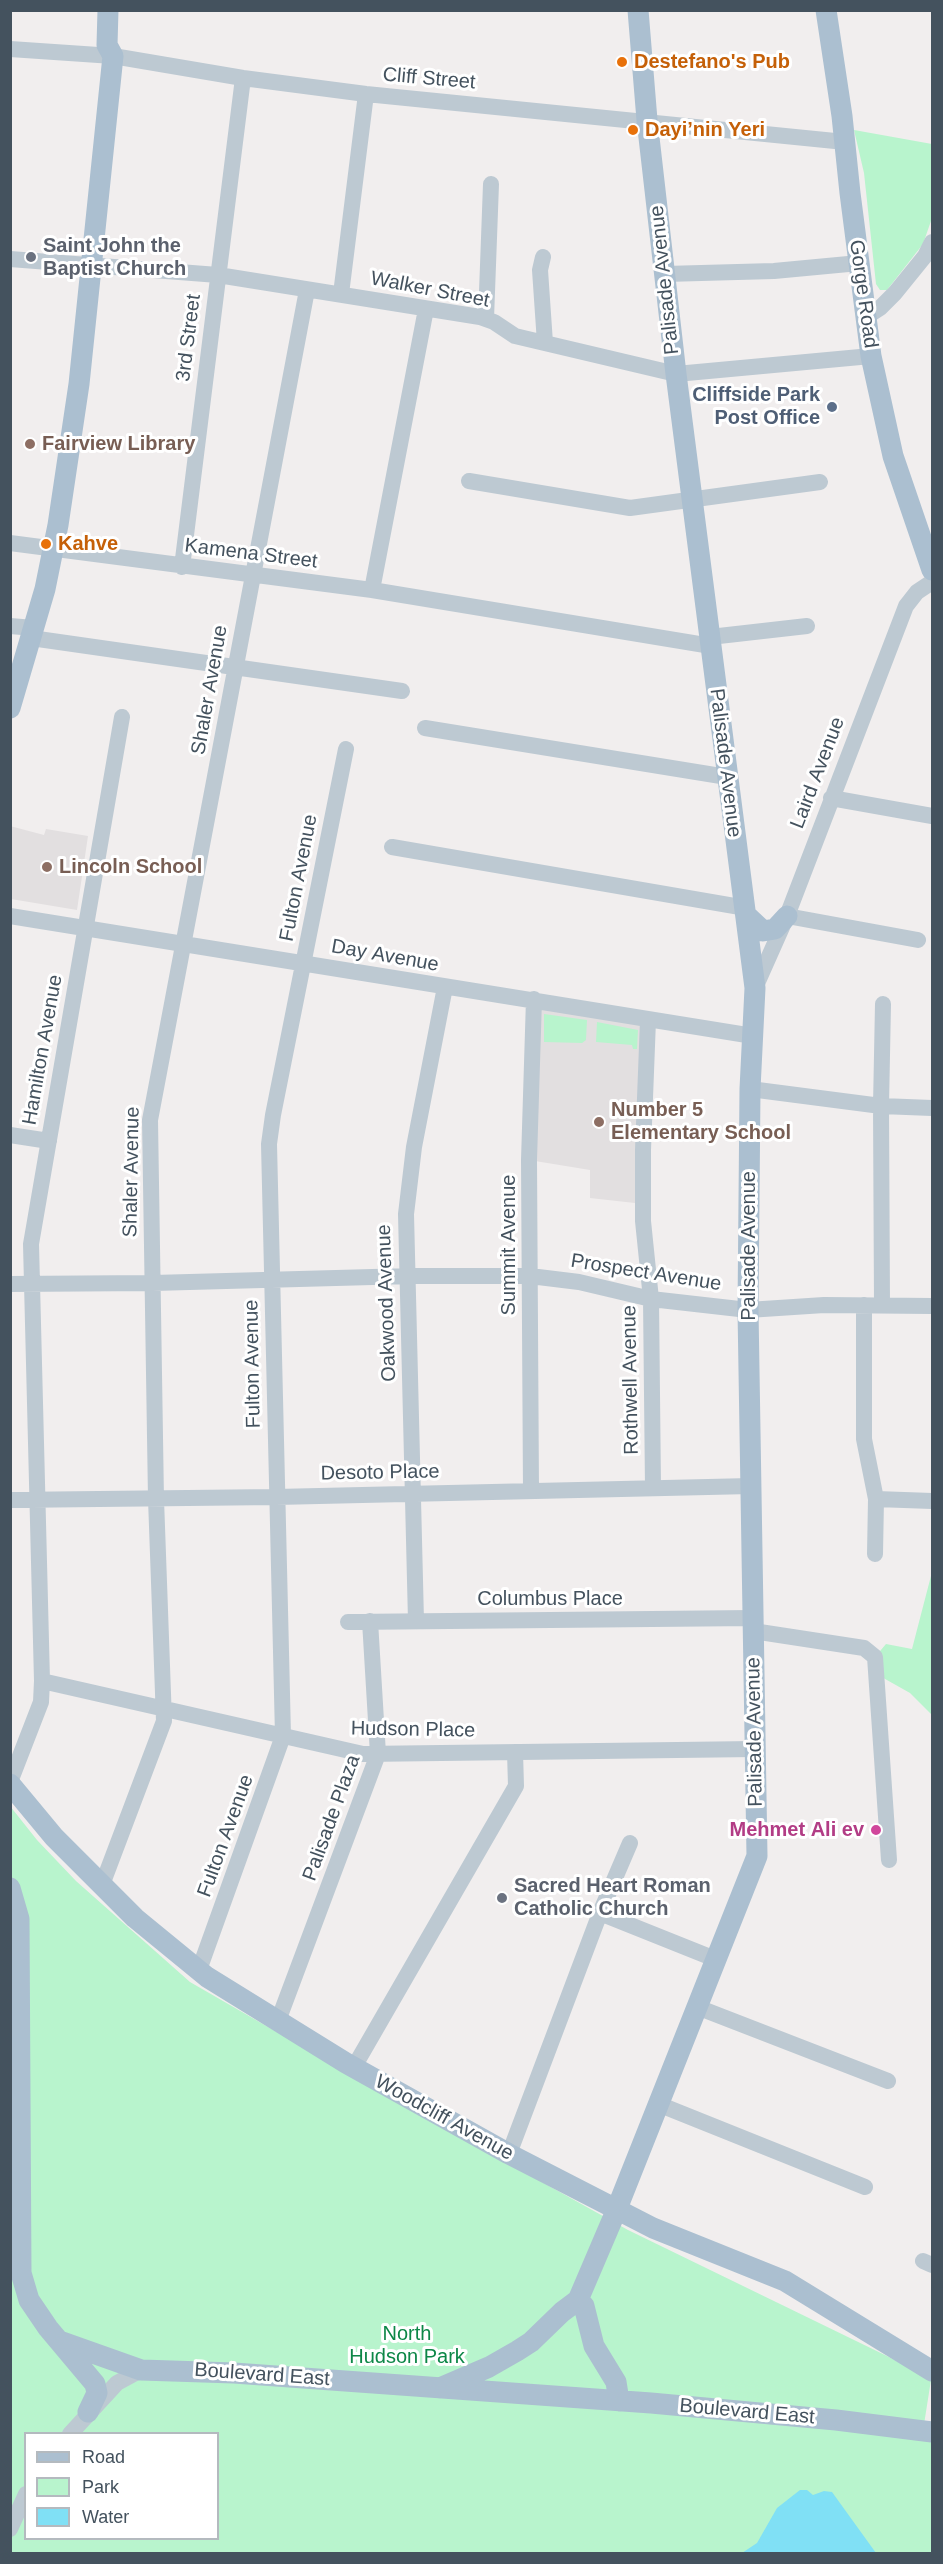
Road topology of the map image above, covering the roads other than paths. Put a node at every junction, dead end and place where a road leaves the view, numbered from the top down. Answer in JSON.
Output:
{"nodes":[{"id":1,"x":108,"y":10,"type":"edge"},
{"id":2,"x":638,"y":10,"type":"edge"},
{"id":3,"x":826,"y":10,"type":"edge"},
{"id":4,"x":10,"y":48,"type":"edge"},
{"id":5,"x":113,"y":56,"type":"junction"},
{"id":6,"x":243,"y":78,"type":"junction"},
{"id":7,"x":366,"y":94,"type":"junction"},
{"id":8,"x":647,"y":120,"type":"junction"},
{"id":9,"x":845,"y":142,"type":"junction"},
{"id":10,"x":491,"y":184,"type":"dead end"},
{"id":11,"x":929,"y":249,"type":"edge"},
{"id":12,"x":543,"y":257,"type":"dead end"},
{"id":13,"x":10,"y":259,"type":"edge"},
{"id":14,"x":859,"y":263,"type":"junction"},
{"id":15,"x":92,"y":266,"type":"junction"},
{"id":16,"x":665,"y":274,"type":"junction"},
{"id":17,"x":218,"y":276,"type":"junction"},
{"id":18,"x":307,"y":290,"type":"junction"},
{"id":19,"x":342,"y":294,"type":"junction"},
{"id":20,"x":426,"y":309,"type":"junction"},
{"id":21,"x":866,"y":317,"type":"junction"},
{"id":22,"x":486,"y":319,"type":"junction"},
{"id":23,"x":545,"y":343,"type":"junction"},
{"id":24,"x":872,"y":356,"type":"junction"},
{"id":25,"x":676,"y":374,"type":"junction"},
{"id":26,"x":469,"y":482,"type":"dead end"},
{"id":27,"x":820,"y":482,"type":"dead end"},
{"id":28,"x":691,"y":499,"type":"junction"},
{"id":29,"x":10,"y":543,"type":"edge"},
{"id":30,"x":53,"y":549,"type":"junction"},
{"id":31,"x":182,"y":567,"type":"junction"},
{"id":32,"x":933,"y":570,"type":"edge"},
{"id":33,"x":253,"y":574,"type":"junction"},
{"id":34,"x":933,"y":582,"type":"edge"},
{"id":35,"x":372,"y":590,"type":"junction"},
{"id":36,"x":10,"y":626,"type":"edge"},
{"id":37,"x":807,"y":626,"type":"dead end"},
{"id":38,"x":33,"y":633,"type":"junction"},
{"id":39,"x":710,"y":641,"type":"junction"},
{"id":40,"x":236,"y":668,"type":"junction"},
{"id":41,"x":402,"y":691,"type":"dead end"},
{"id":42,"x":10,"y":708,"type":"edge"},
{"id":43,"x":122,"y":717,"type":"dead end"},
{"id":44,"x":425,"y":728,"type":"dead end"},
{"id":45,"x":346,"y":749,"type":"dead end"},
{"id":46,"x":727,"y":777,"type":"junction"},
{"id":47,"x":831,"y":798,"type":"junction"},
{"id":48,"x":933,"y":816,"type":"edge"},
{"id":49,"x":392,"y":848,"type":"dead end"},
{"id":50,"x":746,"y":912,"type":"junction"},
{"id":51,"x":10,"y":916,"type":"edge"},
{"id":52,"x":787,"y":916,"type":"junction"},
{"id":53,"x":85,"y":928,"type":"junction"},
{"id":54,"x":918,"y":940,"type":"dead end"},
{"id":55,"x":183,"y":944,"type":"junction"},
{"id":56,"x":303,"y":963,"type":"junction"},
{"id":57,"x":445,"y":987,"type":"junction"},
{"id":58,"x":755,"y":988,"type":"junction"},
{"id":59,"x":534,"y":999,"type":"junction"},
{"id":60,"x":883,"y":1004,"type":"dead end"},
{"id":61,"x":648,"y":1020,"type":"junction"},
{"id":62,"x":753,"y":1036,"type":"junction"},
{"id":63,"x":750,"y":1089,"type":"junction"},
{"id":64,"x":881,"y":1106,"type":"junction"},
{"id":65,"x":933,"y":1108,"type":"edge"},
{"id":66,"x":10,"y":1135,"type":"edge"},
{"id":67,"x":49,"y":1141,"type":"junction"},
{"id":68,"x":409,"y":1276,"type":"junction"},
{"id":69,"x":530,"y":1276,"type":"junction"},
{"id":70,"x":272,"y":1278,"type":"junction"},
{"id":71,"x":153,"y":1283,"type":"junction"},
{"id":72,"x":10,"y":1284,"type":"edge"},
{"id":73,"x":32,"y":1285,"type":"junction"},
{"id":74,"x":651,"y":1299,"type":"junction"},
{"id":75,"x":864,"y":1305,"type":"junction"},
{"id":76,"x":882,"y":1305,"type":"junction"},
{"id":77,"x":933,"y":1306,"type":"edge"},
{"id":78,"x":748,"y":1310,"type":"junction"},
{"id":79,"x":751,"y":1486,"type":"junction"},
{"id":80,"x":653,"y":1488,"type":"junction"},
{"id":81,"x":531,"y":1491,"type":"junction"},
{"id":82,"x":412,"y":1494,"type":"junction"},
{"id":83,"x":276,"y":1497,"type":"junction"},
{"id":84,"x":156,"y":1499,"type":"junction"},
{"id":85,"x":876,"y":1499,"type":"junction"},
{"id":86,"x":10,"y":1500,"type":"edge"},
{"id":87,"x":37,"y":1501,"type":"junction"},
{"id":88,"x":933,"y":1501,"type":"edge"},
{"id":89,"x":875,"y":1554,"type":"dead end"},
{"id":90,"x":370,"y":1621,"type":"junction"},
{"id":91,"x":416,"y":1621,"type":"junction"},
{"id":92,"x":348,"y":1622,"type":"dead end"},
{"id":93,"x":753,"y":1624,"type":"junction"},
{"id":94,"x":42,"y":1681,"type":"junction"},
{"id":95,"x":164,"y":1708,"type":"junction"},
{"id":96,"x":283,"y":1736,"type":"junction"},
{"id":97,"x":755,"y":1749,"type":"junction"},
{"id":98,"x":514,"y":1752,"type":"junction"},
{"id":99,"x":378,"y":1754,"type":"junction"},
{"id":100,"x":10,"y":1783,"type":"edge"},
{"id":101,"x":630,"y":1843,"type":"dead end"},
{"id":102,"x":889,"y":1860,"type":"dead end"},
{"id":103,"x":102,"y":1885,"type":"junction"},
{"id":104,"x":10,"y":1888,"type":"edge"},
{"id":105,"x":600,"y":1913,"type":"junction"},
{"id":106,"x":715,"y":1959,"type":"junction"},
{"id":107,"x":199,"y":1970,"type":"junction"},
{"id":108,"x":697,"y":2007,"type":"junction"},
{"id":109,"x":278,"y":2021,"type":"junction"},
{"id":110,"x":354,"y":2067,"type":"junction"},
{"id":111,"x":888,"y":2080,"type":"dead end"},
{"id":112,"x":658,"y":2104,"type":"junction"},
{"id":113,"x":509,"y":2154,"type":"junction"},
{"id":114,"x":865,"y":2187,"type":"dead end"},
{"id":115,"x":616,"y":2211,"type":"junction"},
{"id":116,"x":578,"y":2300,"type":"junction"},
{"id":117,"x":62,"y":2342,"type":"junction"},
{"id":118,"x":141,"y":2370,"type":"junction"},
{"id":119,"x":933,"y":2371,"type":"edge"},
{"id":120,"x":440,"y":2388,"type":"junction"},
{"id":121,"x":619,"y":2400,"type":"junction"},
{"id":122,"x":88,"y":2412,"type":"junction"},
{"id":123,"x":71,"y":2432,"type":"edge"},
{"id":124,"x":933,"y":2432,"type":"edge"},
{"id":125,"x":24,"y":2498,"type":"edge"},
{"id":126,"x":10,"y":2529,"type":"edge"}],
"edges":[{"from":1,"to":5,"type":"main road"},
{"from":2,"to":8,"type":"main road","name":"Palisade Avenue"},
{"from":3,"to":9,"type":"main road","name":"Gorge Road"},
{"from":4,"to":5,"type":"street","name":"Cliff Street"},
{"from":5,"to":6,"type":"street","name":"Cliff Street"},
{"from":5,"to":15,"type":"main road"},
{"from":6,"to":7,"type":"street","name":"Cliff Street"},
{"from":6,"to":17,"type":"street","name":"3rd Street"},
{"from":7,"to":8,"type":"street","name":"Cliff Street"},
{"from":7,"to":19,"type":"street"},
{"from":8,"to":9,"type":"street","name":"Cliff Street"},
{"from":8,"to":16,"type":"main road","name":"Palisade Avenue"},
{"from":9,"to":14,"type":"main road","name":"Gorge Road"},
{"from":10,"to":22,"type":"street"},
{"from":11,"to":21,"type":"street"},
{"from":12,"to":23,"type":"street"},
{"from":13,"to":15,"type":"street","name":"Walker Street"},
{"from":14,"to":16,"type":"street"},
{"from":14,"to":21,"type":"main road","name":"Gorge Road"},
{"from":15,"to":17,"type":"street","name":"Walker Street"},
{"from":15,"to":30,"type":"main road"},
{"from":16,"to":25,"type":"main road","name":"Palisade Avenue"},
{"from":17,"to":18,"type":"street","name":"Walker Street"},
{"from":17,"to":31,"type":"street","name":"3rd Street"},
{"from":18,"to":19,"type":"street","name":"Walker Street"},
{"from":18,"to":33,"type":"street","name":"Shaler Avenue"},
{"from":19,"to":20,"type":"street","name":"Walker Street"},
{"from":20,"to":22,"type":"street","name":"Walker Street"},
{"from":20,"to":35,"type":"street"},
{"from":21,"to":24,"type":"main road","name":"Gorge Road"},
{"from":22,"to":23,"type":"street","name":"Walker Street"},
{"from":23,"to":25,"type":"street","name":"Walker Street"},
{"from":24,"to":25,"type":"street","name":"Walker Street"},
{"from":24,"to":32,"type":"main road","name":"Gorge Road"},
{"from":25,"to":28,"type":"main road","name":"Palisade Avenue"},
{"from":26,"to":28,"type":"street"},
{"from":27,"to":28,"type":"street"},
{"from":28,"to":39,"type":"main road","name":"Palisade Avenue"},
{"from":29,"to":30,"type":"street","name":"Kamena Street"},
{"from":30,"to":31,"type":"street","name":"Kamena Street"},
{"from":30,"to":38,"type":"main road"},
{"from":31,"to":33,"type":"street","name":"Kamena Street"},
{"from":33,"to":35,"type":"street","name":"Kamena Street"},
{"from":33,"to":40,"type":"street","name":"Shaler Avenue"},
{"from":34,"to":47,"type":"street","name":"Laird Avenue"},
{"from":35,"to":39,"type":"street","name":"Kamena Street"},
{"from":36,"to":38,"type":"street"},
{"from":37,"to":39,"type":"street","name":"Kamena Street"},
{"from":38,"to":40,"type":"street"},
{"from":38,"to":42,"type":"main road"},
{"from":39,"to":46,"type":"main road","name":"Palisade Avenue"},
{"from":40,"to":41,"type":"street"},
{"from":40,"to":55,"type":"street","name":"Shaler Avenue"},
{"from":43,"to":53,"type":"street","name":"Hamilton Avenue"},
{"from":44,"to":46,"type":"street"},
{"from":45,"to":56,"type":"street","name":"Fulton Avenue"},
{"from":46,"to":50,"type":"main road","name":"Palisade Avenue"},
{"from":47,"to":48,"type":"street"},
{"from":47,"to":52,"type":"street","name":"Laird Avenue"},
{"from":49,"to":50,"type":"street"},
{"from":50,"to":52,"type":"main road"},
{"from":50,"to":58,"type":"main road","name":"Palisade Avenue"},
{"from":51,"to":53,"type":"street","name":"Day Avenue"},
{"from":52,"to":54,"type":"street"},
{"from":52,"to":58,"type":"street","name":"Laird Avenue"},
{"from":53,"to":55,"type":"street","name":"Day Avenue"},
{"from":53,"to":67,"type":"street","name":"Hamilton Avenue"},
{"from":55,"to":56,"type":"street","name":"Day Avenue"},
{"from":55,"to":71,"type":"street","name":"Shaler Avenue"},
{"from":56,"to":57,"type":"street","name":"Day Avenue"},
{"from":56,"to":70,"type":"street","name":"Fulton Avenue"},
{"from":57,"to":59,"type":"street","name":"Day Avenue"},
{"from":57,"to":68,"type":"street","name":"Oakwood Avenue"},
{"from":58,"to":62,"type":"main road","name":"Palisade Avenue"},
{"from":59,"to":61,"type":"street","name":"Day Avenue"},
{"from":59,"to":69,"type":"street","name":"Summit Avenue"},
{"from":60,"to":64,"type":"street"},
{"from":61,"to":62,"type":"street","name":"Day Avenue"},
{"from":61,"to":74,"type":"street","name":"Rothwell Avenue"},
{"from":62,"to":63,"type":"main road","name":"Palisade Avenue"},
{"from":63,"to":64,"type":"street"},
{"from":63,"to":78,"type":"main road","name":"Palisade Avenue"},
{"from":64,"to":65,"type":"street"},
{"from":64,"to":76,"type":"street"},
{"from":66,"to":67,"type":"street"},
{"from":67,"to":73,"type":"street","name":"Hamilton Avenue"},
{"from":68,"to":69,"type":"street","name":"Prospect Avenue"},
{"from":68,"to":70,"type":"street","name":"Prospect Avenue"},
{"from":68,"to":82,"type":"street","name":"Oakwood Avenue"},
{"from":69,"to":74,"type":"street","name":"Prospect Avenue"},
{"from":69,"to":81,"type":"street","name":"Summit Avenue"},
{"from":70,"to":71,"type":"street","name":"Prospect Avenue"},
{"from":70,"to":83,"type":"street","name":"Fulton Avenue"},
{"from":71,"to":73,"type":"street","name":"Prospect Avenue"},
{"from":71,"to":84,"type":"street","name":"Shaler Avenue"},
{"from":72,"to":73,"type":"street","name":"Prospect Avenue"},
{"from":73,"to":87,"type":"street","name":"Hamilton Avenue"},
{"from":74,"to":78,"type":"street","name":"Prospect Avenue"},
{"from":74,"to":80,"type":"street","name":"Rothwell Avenue"},
{"from":75,"to":76,"type":"street","name":"Prospect Avenue"},
{"from":75,"to":78,"type":"street","name":"Prospect Avenue"},
{"from":75,"to":85,"type":"street"},
{"from":76,"to":77,"type":"street","name":"Prospect Avenue"},
{"from":78,"to":79,"type":"main road","name":"Palisade Avenue"},
{"from":79,"to":80,"type":"street","name":"Desoto Place"},
{"from":79,"to":93,"type":"main road","name":"Palisade Avenue"},
{"from":80,"to":81,"type":"street","name":"Desoto Place"},
{"from":81,"to":82,"type":"street","name":"Desoto Place"},
{"from":82,"to":83,"type":"street","name":"Desoto Place"},
{"from":82,"to":91,"type":"street","name":"Oakwood Avenue"},
{"from":83,"to":84,"type":"street","name":"Desoto Place"},
{"from":83,"to":96,"type":"street","name":"Fulton Avenue"},
{"from":84,"to":87,"type":"street","name":"Desoto Place"},
{"from":84,"to":95,"type":"street","name":"Shaler Avenue"},
{"from":85,"to":88,"type":"street"},
{"from":85,"to":89,"type":"street"},
{"from":86,"to":87,"type":"street","name":"Desoto Place"},
{"from":87,"to":94,"type":"street","name":"Hamilton Avenue"},
{"from":90,"to":91,"type":"street","name":"Columbus Place"},
{"from":90,"to":92,"type":"street","name":"Columbus Place"},
{"from":90,"to":99,"type":"street","name":"Palisade Plaza"},
{"from":91,"to":93,"type":"street","name":"Columbus Place"},
{"from":93,"to":97,"type":"main road","name":"Palisade Avenue"},
{"from":93,"to":102,"type":"street","name":"Columbus Place"},
{"from":94,"to":95,"type":"street","name":"Hudson Place"},
{"from":94,"to":100,"type":"street","name":"Hamilton Avenue"},
{"from":95,"to":96,"type":"street","name":"Hudson Place"},
{"from":95,"to":103,"type":"street","name":"Shaler Avenue"},
{"from":96,"to":99,"type":"street","name":"Hudson Place"},
{"from":96,"to":107,"type":"street","name":"Fulton Avenue"},
{"from":97,"to":98,"type":"street","name":"Hudson Place"},
{"from":97,"to":106,"type":"main road","name":"Palisade Avenue"},
{"from":98,"to":99,"type":"street","name":"Hudson Place"},
{"from":98,"to":110,"type":"street"},
{"from":99,"to":109,"type":"street","name":"Palisade Plaza"},
{"from":100,"to":103,"type":"main road","name":"Woodcliff Avenue"},
{"from":101,"to":105,"type":"street"},
{"from":103,"to":107,"type":"main road","name":"Woodcliff Avenue"},
{"from":104,"to":117,"type":"main road","name":"Boulevard East"},
{"from":105,"to":106,"type":"street"},
{"from":105,"to":113,"type":"street"},
{"from":106,"to":108,"type":"main road","name":"Palisade Avenue"},
{"from":107,"to":109,"type":"main road","name":"Woodcliff Avenue"},
{"from":108,"to":111,"type":"street"},
{"from":108,"to":112,"type":"main road","name":"Palisade Avenue"},
{"from":109,"to":110,"type":"main road","name":"Woodcliff Avenue"},
{"from":110,"to":113,"type":"main road","name":"Woodcliff Avenue"},
{"from":112,"to":114,"type":"street"},
{"from":112,"to":115,"type":"main road","name":"Palisade Avenue"},
{"from":113,"to":115,"type":"main road","name":"Woodcliff Avenue"},
{"from":115,"to":116,"type":"main road","name":"Palisade Avenue"},
{"from":115,"to":119,"type":"main road","name":"Woodcliff Avenue"},
{"from":116,"to":120,"type":"main road"},
{"from":116,"to":121,"type":"main road"},
{"from":117,"to":118,"type":"main road","name":"Boulevard East"},
{"from":117,"to":122,"type":"main road"},
{"from":118,"to":120,"type":"main road","name":"Boulevard East"},
{"from":118,"to":122,"type":"street"},
{"from":120,"to":121,"type":"main road","name":"Boulevard East"},
{"from":121,"to":124,"type":"main road","name":"Boulevard East"},
{"from":122,"to":123,"type":"street"},
{"from":125,"to":126,"type":"street"}]}
